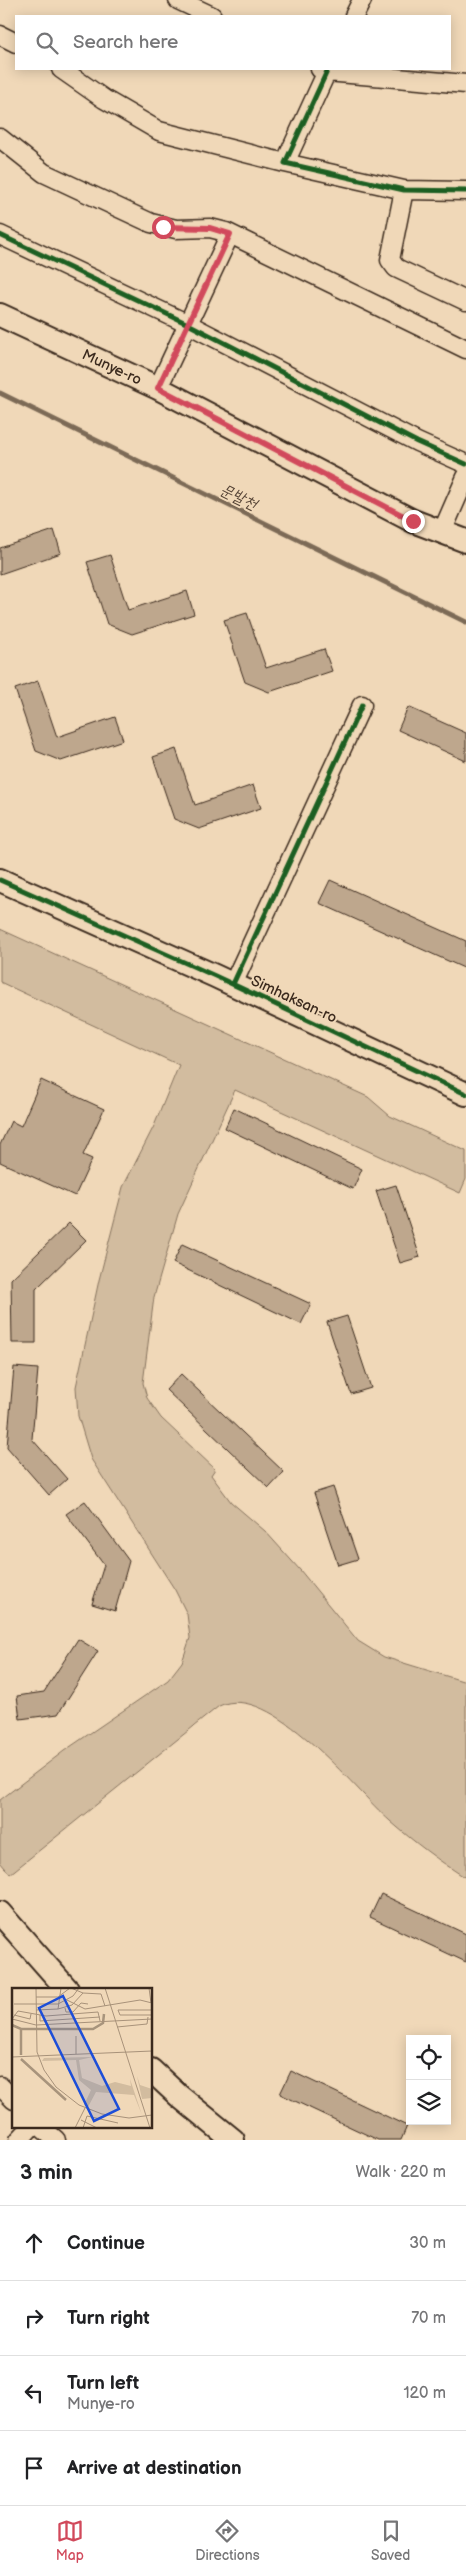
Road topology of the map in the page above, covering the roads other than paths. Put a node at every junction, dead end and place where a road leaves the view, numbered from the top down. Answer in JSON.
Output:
{"nodes":[{"id":1,"x":178,"y":0,"type":"edge"},
{"id":2,"x":362,"y":0,"type":"edge"},
{"id":3,"x":210,"y":15,"type":"edge"},
{"id":4,"x":354,"y":15,"type":"edge"},
{"id":5,"x":0,"y":34,"type":"edge"},
{"id":6,"x":15,"y":42,"type":"edge"},
{"id":7,"x":62,"y":70,"type":"edge"},
{"id":8,"x":325,"y":70,"type":"edge"},
{"id":9,"x":466,"y":84,"type":"edge"},
{"id":10,"x":0,"y":138,"type":"edge"},
{"id":11,"x":285,"y":163,"type":"junction"},
{"id":12,"x":404,"y":190,"type":"junction"},
{"id":13,"x":466,"y":191,"type":"edge"},
{"id":14,"x":230,"y":234,"type":"junction"},
{"id":15,"x":0,"y":235,"type":"edge"},
{"id":16,"x":466,"y":302,"type":"edge"},
{"id":17,"x":0,"y":315,"type":"edge"},
{"id":18,"x":188,"y":324,"type":"junction"},
{"id":19,"x":466,"y":349,"type":"edge"},
{"id":20,"x":158,"y":388,"type":"junction"},
{"id":21,"x":466,"y":464,"type":"edge"},
{"id":22,"x":466,"y":477,"type":"edge"},
{"id":23,"x":442,"y":532,"type":"junction"},
{"id":24,"x":466,"y":541,"type":"edge"},
{"id":25,"x":362,"y":705,"type":"dead end"},
{"id":26,"x":0,"y":880,"type":"edge"},
{"id":27,"x":233,"y":984,"type":"junction"},
{"id":28,"x":466,"y":1094,"type":"edge"},
{"id":29,"x":0,"y":1913,"type":"edge"},
{"id":30,"x":66,"y":1988,"type":"edge"},
{"id":31,"x":152,"y":2071,"type":"edge"},
{"id":32,"x":0,"y":2086,"type":"edge"},
{"id":33,"x":12,"y":2098,"type":"edge"},
{"id":34,"x":30,"y":2128,"type":"edge"},
{"id":35,"x":42,"y":2128,"type":"edge"},
{"id":36,"x":19,"y":2140,"type":"edge"},
{"id":37,"x":56,"y":2140,"type":"edge"},
{"id":38,"x":233,"y":2140,"type":"edge"}],
"edges":[{"from":1,"to":3,"type":"street"},
{"from":2,"to":4,"type":"street"},
{"from":5,"to":6,"type":"street"},
{"from":7,"to":11,"type":"street"},
{"from":8,"to":9,"type":"street"},
{"from":8,"to":11,"type":"street"},
{"from":10,"to":14,"type":"street"},
{"from":11,"to":12,"type":"street"},
{"from":12,"to":13,"type":"street"},
{"from":12,"to":16,"type":"street"},
{"from":14,"to":18,"type":"street"},
{"from":14,"to":19,"type":"street"},
{"from":15,"to":18,"type":"street"},
{"from":17,"to":20,"type":"street","name":"Munye-ro"},
{"from":18,"to":20,"type":"street"},
{"from":18,"to":21,"type":"street"},
{"from":20,"to":23,"type":"street","name":"Munye-ro"},
{"from":22,"to":23,"type":"street"},
{"from":23,"to":24,"type":"street","name":"Munye-ro"},
{"from":25,"to":27,"type":"street"},
{"from":26,"to":27,"type":"street","name":"Simhaksan-ro"},
{"from":27,"to":28,"type":"street","name":"Simhaksan-ro"},
{"from":29,"to":30,"type":"street"},
{"from":31,"to":38,"type":"street"},
{"from":32,"to":33,"type":"street"},
{"from":34,"to":36,"type":"street"},
{"from":35,"to":37,"type":"street"}]}
